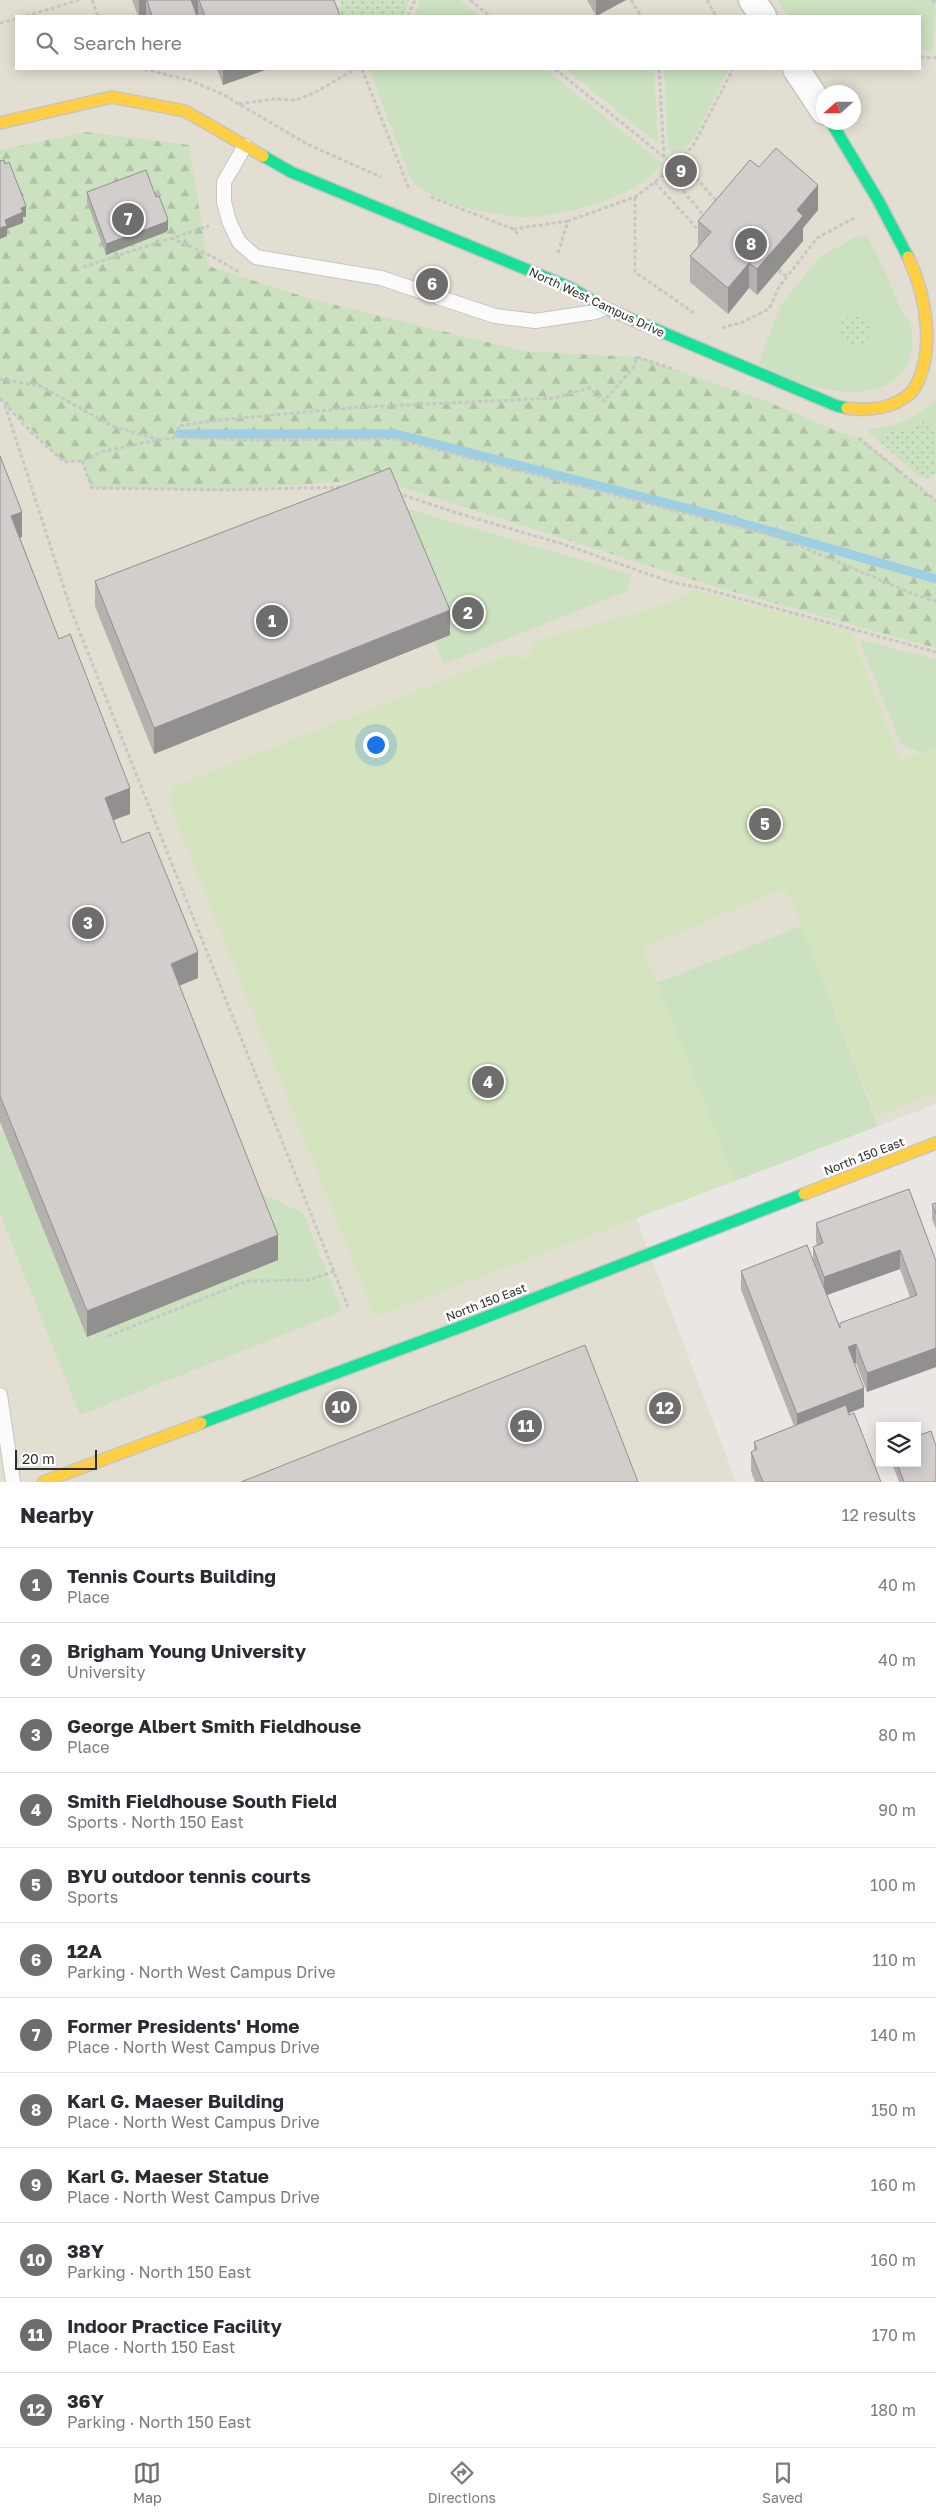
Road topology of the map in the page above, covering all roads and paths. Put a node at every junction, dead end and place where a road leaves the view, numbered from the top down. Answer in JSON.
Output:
{"nodes":[{"id":1,"x":79,"y":0,"type":"edge"},
{"id":2,"x":92,"y":0,"type":"edge"},
{"id":3,"x":415,"y":0,"type":"edge"},
{"id":4,"x":470,"y":0,"type":"edge"},
{"id":5,"x":631,"y":0,"type":"edge"},
{"id":6,"x":707,"y":0,"type":"edge"},
{"id":7,"x":752,"y":0,"type":"edge"},
{"id":8,"x":932,"y":0,"type":"edge"},
{"id":9,"x":936,"y":4,"type":"edge"},
{"id":10,"x":29,"y":15,"type":"edge"},
{"id":11,"x":98,"y":15,"type":"edge"},
{"id":12,"x":408,"y":15,"type":"edge"},
{"id":13,"x":489,"y":15,"type":"edge"},
{"id":14,"x":641,"y":15,"type":"edge"},
{"id":15,"x":715,"y":15,"type":"edge"},
{"id":16,"x":762,"y":15,"type":"edge"},
{"id":17,"x":15,"y":19,"type":"edge"},
{"id":18,"x":0,"y":23,"type":"edge"},
{"id":19,"x":921,"y":57,"type":"edge"},
{"id":20,"x":936,"y":58,"type":"edge"},
{"id":21,"x":148,"y":70,"type":"edge"},
{"id":22,"x":353,"y":70,"type":"edge"},
{"id":23,"x":362,"y":70,"type":"edge"},
{"id":24,"x":556,"y":70,"type":"edge"},
{"id":25,"x":659,"y":70,"type":"edge"},
{"id":26,"x":732,"y":70,"type":"edge"},
{"id":27,"x":797,"y":70,"type":"edge"},
{"id":28,"x":816,"y":99,"type":"edge"},
{"id":29,"x":238,"y":104,"type":"junction"},
{"id":30,"x":0,"y":124,"type":"edge"},
{"id":31,"x":836,"y":130,"type":"edge"},
{"id":32,"x":245,"y":146,"type":"junction"},
{"id":33,"x":664,"y":157,"type":"junction"},
{"id":34,"x":679,"y":158,"type":"junction"},
{"id":35,"x":673,"y":164,"type":"junction"},
{"id":36,"x":666,"y":171,"type":"junction"},
{"id":37,"x":383,"y":178,"type":"dead end"},
{"id":38,"x":655,"y":182,"type":"junction"},
{"id":39,"x":399,"y":184,"type":"dead end"},
{"id":40,"x":407,"y":188,"type":"junction"},
{"id":41,"x":416,"y":192,"type":"dead end"},
{"id":42,"x":425,"y":195,"type":"dead end"},
{"id":43,"x":635,"y":197,"type":"junction"},
{"id":44,"x":721,"y":207,"type":"edge"},
{"id":45,"x":860,"y":214,"type":"dead end"},
{"id":46,"x":568,"y":221,"type":"junction"},
{"id":47,"x":708,"y":221,"type":"edge"},
{"id":48,"x":209,"y":226,"type":"dead end"},
{"id":49,"x":513,"y":229,"type":"junction"},
{"id":50,"x":170,"y":238,"type":"junction"},
{"id":51,"x":706,"y":238,"type":"edge"},
{"id":52,"x":525,"y":241,"type":"dead end"},
{"id":53,"x":556,"y":260,"type":"dead end"},
{"id":54,"x":83,"y":267,"type":"dead end"},
{"id":55,"x":778,"y":270,"type":"edge"},
{"id":56,"x":244,"y":273,"type":"dead end"},
{"id":57,"x":788,"y":277,"type":"junction"},
{"id":58,"x":605,"y":308,"type":"junction"},
{"id":59,"x":701,"y":318,"type":"dead end"},
{"id":60,"x":716,"y":329,"type":"dead end"},
{"id":61,"x":636,"y":357,"type":"dead end"},
{"id":62,"x":0,"y":379,"type":"edge"},
{"id":63,"x":0,"y":398,"type":"edge"},
{"id":64,"x":5,"y":403,"type":"junction"},
{"id":65,"x":179,"y":438,"type":"junction"},
{"id":66,"x":161,"y":440,"type":"junction"},
{"id":67,"x":82,"y":460,"type":"junction"},
{"id":68,"x":348,"y":487,"type":"edge"},
{"id":69,"x":391,"y":491,"type":"edge"},
{"id":70,"x":936,"y":601,"type":"edge"},
{"id":71,"x":936,"y":652,"type":"edge"},
{"id":72,"x":936,"y":1143,"type":"edge"},
{"id":73,"x":335,"y":1271,"type":"junction"},
{"id":74,"x":348,"y":1306,"type":"dead end"},
{"id":75,"x":108,"y":1336,"type":"edge"},
{"id":76,"x":0,"y":1395,"type":"edge"},
{"id":77,"x":13,"y":1482,"type":"edge"},
{"id":78,"x":44,"y":1482,"type":"edge"}],
"edges":[{"from":1,"to":10,"type":"path"},
{"from":2,"to":11,"type":"path"},
{"from":3,"to":12,"type":"path"},
{"from":4,"to":13,"type":"path"},
{"from":5,"to":14,"type":"path"},
{"from":6,"to":15,"type":"path"},
{"from":7,"to":16,"type":"street"},
{"from":8,"to":9,"type":"path"},
{"from":17,"to":18,"type":"path"},
{"from":19,"to":20,"type":"path"},
{"from":21,"to":29,"type":"path"},
{"from":22,"to":29,"type":"path"},
{"from":23,"to":40,"type":"path"},
{"from":24,"to":33,"type":"path"},
{"from":25,"to":33,"type":"path"},
{"from":26,"to":34,"type":"path"},
{"from":27,"to":28,"type":"street"},
{"from":29,"to":37,"type":"path"},
{"from":30,"to":32,"type":"street","name":"North West Campus Drive"},
{"from":31,"to":58,"type":"street","name":"North West Campus Drive"},
{"from":32,"to":58,"type":"street","name":"North West Campus Drive"},
{"from":32,"to":58,"type":"lane"},
{"from":33,"to":35,"type":"path"},
{"from":34,"to":35,"type":"path"},
{"from":34,"to":44,"type":"path"},
{"from":35,"to":36,"type":"path"},
{"from":36,"to":38,"type":"path"},
{"from":36,"to":47,"type":"path"},
{"from":38,"to":43,"type":"path"},
{"from":38,"to":51,"type":"path"},
{"from":39,"to":40,"type":"path"},
{"from":40,"to":41,"type":"path"},
{"from":42,"to":49,"type":"path"},
{"from":43,"to":46,"type":"path"},
{"from":43,"to":59,"type":"path"},
{"from":45,"to":57,"type":"path"},
{"from":46,"to":49,"type":"path"},
{"from":46,"to":53,"type":"path"},
{"from":48,"to":50,"type":"path"},
{"from":49,"to":52,"type":"path"},
{"from":50,"to":54,"type":"path"},
{"from":50,"to":56,"type":"path"},
{"from":55,"to":57,"type":"path"},
{"from":57,"to":60,"type":"path"},
{"from":61,"to":65,"type":"path"},
{"from":62,"to":66,"type":"path"},
{"from":63,"to":64,"type":"path"},
{"from":64,"to":67,"type":"path"},
{"from":64,"to":73,"type":"path"},
{"from":65,"to":66,"type":"path"},
{"from":65,"to":70,"type":"path"},
{"from":66,"to":67,"type":"path"},
{"from":67,"to":68,"type":"path"},
{"from":69,"to":71,"type":"path"},
{"from":72,"to":78,"type":"street","name":"North 150 East"},
{"from":73,"to":74,"type":"path"},
{"from":73,"to":75,"type":"path"},
{"from":76,"to":77,"type":"lane"}]}
